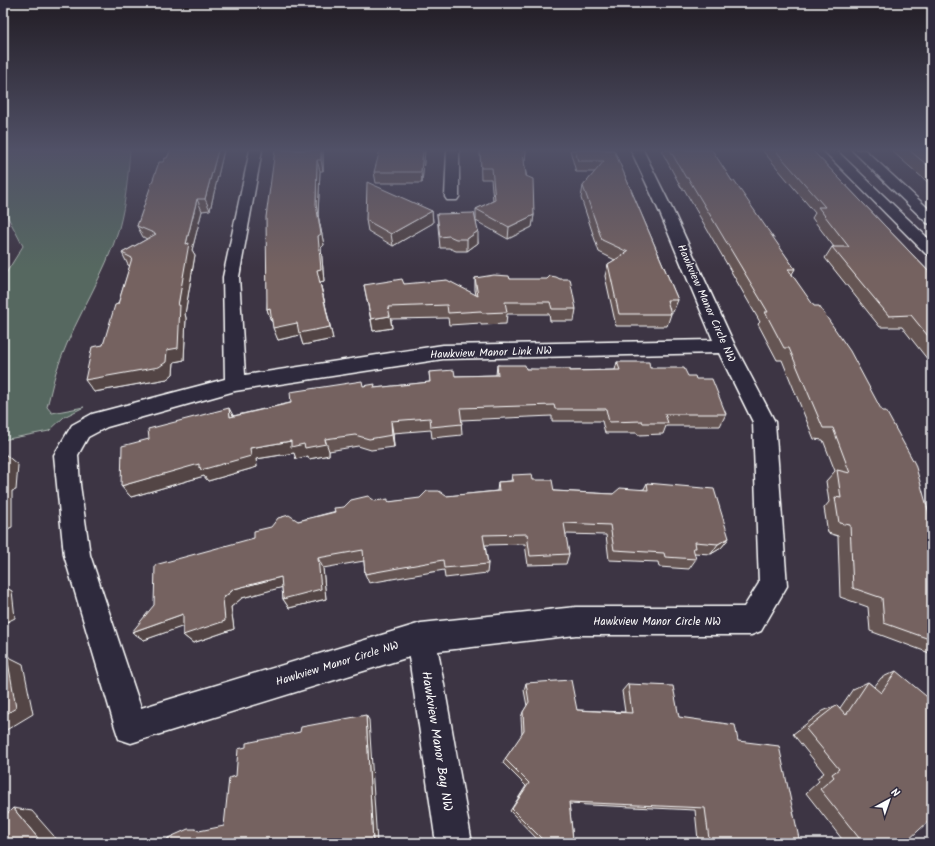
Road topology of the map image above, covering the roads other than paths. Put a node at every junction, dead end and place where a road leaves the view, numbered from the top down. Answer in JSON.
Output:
{"nodes":[{"id":1,"x":248,"y":189,"type":"edge"},
{"id":2,"x":452,"y":189,"type":"edge"},
{"id":3,"x":656,"y":189,"type":"edge"},
{"id":4,"x":869,"y":189,"type":"edge"},
{"id":5,"x":900,"y":189,"type":"edge"},
{"id":6,"x":452,"y":197,"type":"dead end"},
{"id":7,"x":932,"y":220,"type":"edge"},
{"id":8,"x":932,"y":251,"type":"edge"},
{"id":9,"x":726,"y":346,"type":"junction"},
{"id":10,"x":235,"y":384,"type":"junction"},
{"id":11,"x":422,"y":638,"type":"junction"},
{"id":12,"x":454,"y":843,"type":"edge"}],
"edges":[{"from":1,"to":10,"type":"street"},
{"from":2,"to":6,"type":"street"},
{"from":3,"to":9,"type":"street","name":"Hawkview Manor Circle NW"},
{"from":4,"to":8,"type":"street"},
{"from":5,"to":7,"type":"street"},
{"from":9,"to":10,"type":"street","name":"Hawkview Manor Link NW"},
{"from":9,"to":11,"type":"street","name":"Hawkview Manor Circle NW"},
{"from":10,"to":11,"type":"street","name":"Hawkview Manor Circle NW"},
{"from":11,"to":12,"type":"street","name":"Hawkview Manor Bay NW"}]}
